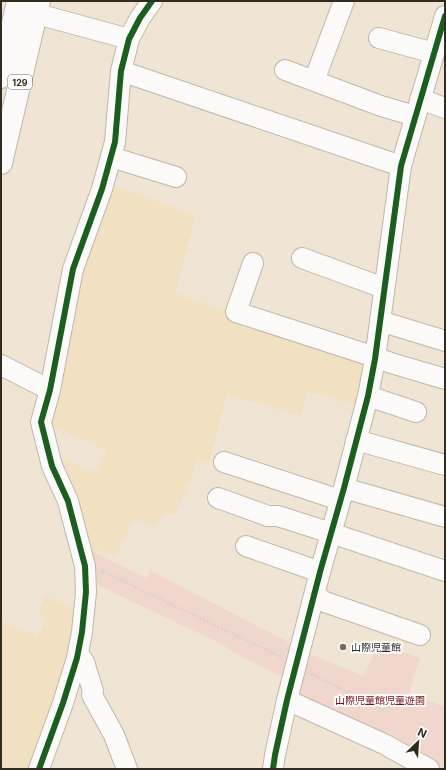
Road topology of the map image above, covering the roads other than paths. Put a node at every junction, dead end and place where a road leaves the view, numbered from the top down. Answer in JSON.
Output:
{"nodes":[{"id":1,"x":18,"y":1,"type":"edge"},
{"id":2,"x":152,"y":1,"type":"edge"},
{"id":3,"x":344,"y":1,"type":"edge"},
{"id":4,"x":38,"y":7,"type":"edge"},
{"id":5,"x":445,"y":16,"type":"edge"},
{"id":6,"x":379,"y":38,"type":"dead end"},
{"id":7,"x":130,"y":39,"type":"junction"},
{"id":8,"x":434,"y":53,"type":"junction"},
{"id":9,"x":285,"y":70,"type":"dead end"},
{"id":10,"x":121,"y":71,"type":"junction"},
{"id":11,"x":1,"y":77,"type":"edge"},
{"id":12,"x":314,"y":82,"type":"junction"},
{"id":13,"x":418,"y":108,"type":"junction"},
{"id":14,"x":445,"y":108,"type":"edge"},
{"id":15,"x":111,"y":157,"type":"junction"},
{"id":16,"x":1,"y":163,"type":"edge"},
{"id":17,"x":401,"y":166,"type":"junction"},
{"id":18,"x":176,"y":177,"type":"dead end"},
{"id":19,"x":253,"y":262,"type":"dead end"},
{"id":20,"x":311,"y":265,"type":"dead end"},
{"id":21,"x":384,"y":288,"type":"junction"},
{"id":22,"x":380,"y":322,"type":"junction"},
{"id":23,"x":445,"y":341,"type":"edge"},
{"id":24,"x":375,"y":356,"type":"junction"},
{"id":25,"x":1,"y":365,"type":"edge"},
{"id":26,"x":438,"y":375,"type":"edge"},
{"id":27,"x":50,"y":390,"type":"junction"},
{"id":28,"x":368,"y":396,"type":"junction"},
{"id":29,"x":416,"y":412,"type":"dead end"},
{"id":30,"x":356,"y":440,"type":"junction"},
{"id":31,"x":224,"y":462,"type":"dead end"},
{"id":32,"x":445,"y":465,"type":"edge"},
{"id":33,"x":342,"y":494,"type":"junction"},
{"id":34,"x":218,"y":498,"type":"dead end"},
{"id":35,"x":445,"y":517,"type":"edge"},
{"id":36,"x":331,"y":533,"type":"junction"},
{"id":37,"x":255,"y":545,"type":"dead end"},
{"id":38,"x":445,"y":571,"type":"edge"},
{"id":39,"x":320,"y":572,"type":"junction"},
{"id":40,"x":314,"y":595,"type":"junction"},
{"id":41,"x":420,"y":635,"type":"dead end"},
{"id":42,"x":78,"y":653,"type":"junction"},
{"id":43,"x":287,"y":700,"type":"junction"},
{"id":44,"x":39,"y":769,"type":"edge"},
{"id":45,"x":127,"y":769,"type":"edge"},
{"id":46,"x":273,"y":769,"type":"edge"},
{"id":47,"x":429,"y":769,"type":"edge"}],
"edges":[{"from":1,"to":11,"type":"highway","number":"129"},
{"from":2,"to":7,"type":"street"},
{"from":3,"to":12,"type":"street"},
{"from":4,"to":7,"type":"street"},
{"from":4,"to":16,"type":"highway","number":"129"},
{"from":5,"to":8,"type":"street"},
{"from":6,"to":8,"type":"street"},
{"from":7,"to":10,"type":"street"},
{"from":8,"to":13,"type":"street"},
{"from":9,"to":12,"type":"street"},
{"from":10,"to":15,"type":"street"},
{"from":10,"to":17,"type":"street"},
{"from":12,"to":13,"type":"street"},
{"from":13,"to":14,"type":"street"},
{"from":13,"to":17,"type":"street"},
{"from":15,"to":18,"type":"street"},
{"from":15,"to":27,"type":"street"},
{"from":17,"to":21,"type":"street"},
{"from":19,"to":24,"type":"street"},
{"from":20,"to":21,"type":"street"},
{"from":21,"to":22,"type":"street"},
{"from":22,"to":23,"type":"street"},
{"from":22,"to":24,"type":"street"},
{"from":24,"to":26,"type":"street"},
{"from":24,"to":28,"type":"street"},
{"from":25,"to":27,"type":"street"},
{"from":27,"to":42,"type":"street"},
{"from":28,"to":29,"type":"street"},
{"from":28,"to":30,"type":"street"},
{"from":30,"to":32,"type":"street"},
{"from":30,"to":33,"type":"street"},
{"from":31,"to":33,"type":"street"},
{"from":33,"to":35,"type":"street"},
{"from":33,"to":36,"type":"street"},
{"from":34,"to":36,"type":"street"},
{"from":36,"to":38,"type":"street"},
{"from":36,"to":39,"type":"street"},
{"from":37,"to":39,"type":"street"},
{"from":39,"to":40,"type":"street"},
{"from":40,"to":41,"type":"street"},
{"from":40,"to":43,"type":"street"},
{"from":42,"to":44,"type":"street"},
{"from":42,"to":45,"type":"street"},
{"from":43,"to":46,"type":"street"},
{"from":43,"to":47,"type":"street"}]}
